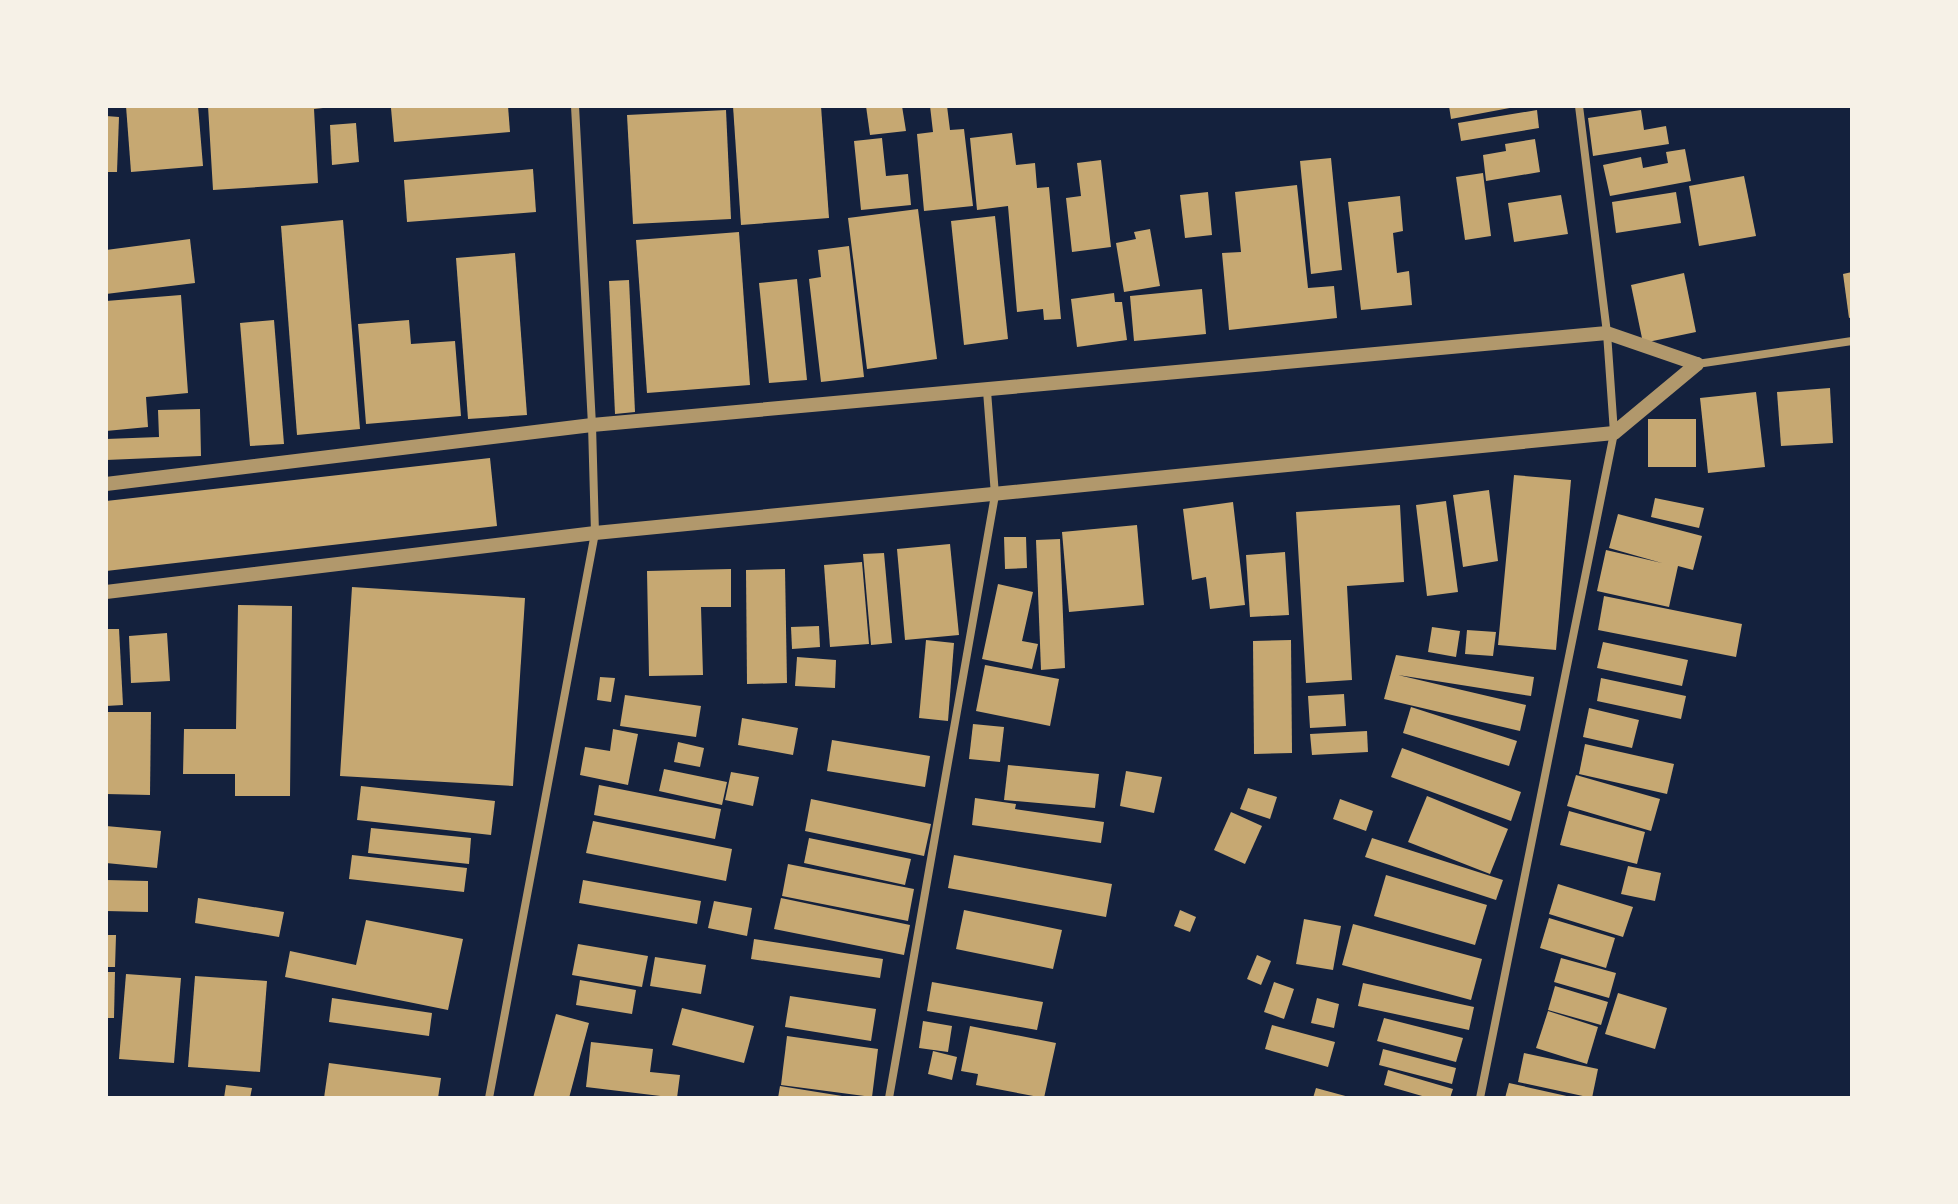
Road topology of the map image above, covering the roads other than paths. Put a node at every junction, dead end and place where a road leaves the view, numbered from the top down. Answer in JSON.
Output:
{"nodes":[{"id":1,"x":575,"y":106,"type":"edge"},
{"id":2,"x":1579,"y":106,"type":"edge"},
{"id":3,"x":1607,"y":333,"type":"junction"},
{"id":4,"x":1852,"y":341,"type":"edge"},
{"id":5,"x":1697,"y":364,"type":"junction"},
{"id":6,"x":987,"y":391,"type":"junction"},
{"id":7,"x":592,"y":425,"type":"junction"},
{"id":8,"x":1614,"y":433,"type":"junction"},
{"id":9,"x":106,"y":484,"type":"edge"},
{"id":10,"x":995,"y":495,"type":"junction"},
{"id":11,"x":595,"y":533,"type":"junction"},
{"id":12,"x":106,"y":592,"type":"edge"},
{"id":13,"x":489,"y":1098,"type":"edge"},
{"id":14,"x":889,"y":1098,"type":"edge"},
{"id":15,"x":1480,"y":1098,"type":"edge"}],
"edges":[{"from":1,"to":7,"type":"street"},
{"from":2,"to":3,"type":"street"},
{"from":3,"to":5,"type":"street"},
{"from":3,"to":6,"type":"street"},
{"from":3,"to":8,"type":"street"},
{"from":4,"to":5,"type":"street"},
{"from":5,"to":8,"type":"street"},
{"from":6,"to":7,"type":"street"},
{"from":6,"to":10,"type":"street"},
{"from":7,"to":9,"type":"street"},
{"from":7,"to":11,"type":"street"},
{"from":8,"to":10,"type":"street"},
{"from":8,"to":15,"type":"street"},
{"from":10,"to":11,"type":"street"},
{"from":10,"to":14,"type":"street"},
{"from":11,"to":12,"type":"street"},
{"from":11,"to":13,"type":"street"}]}
